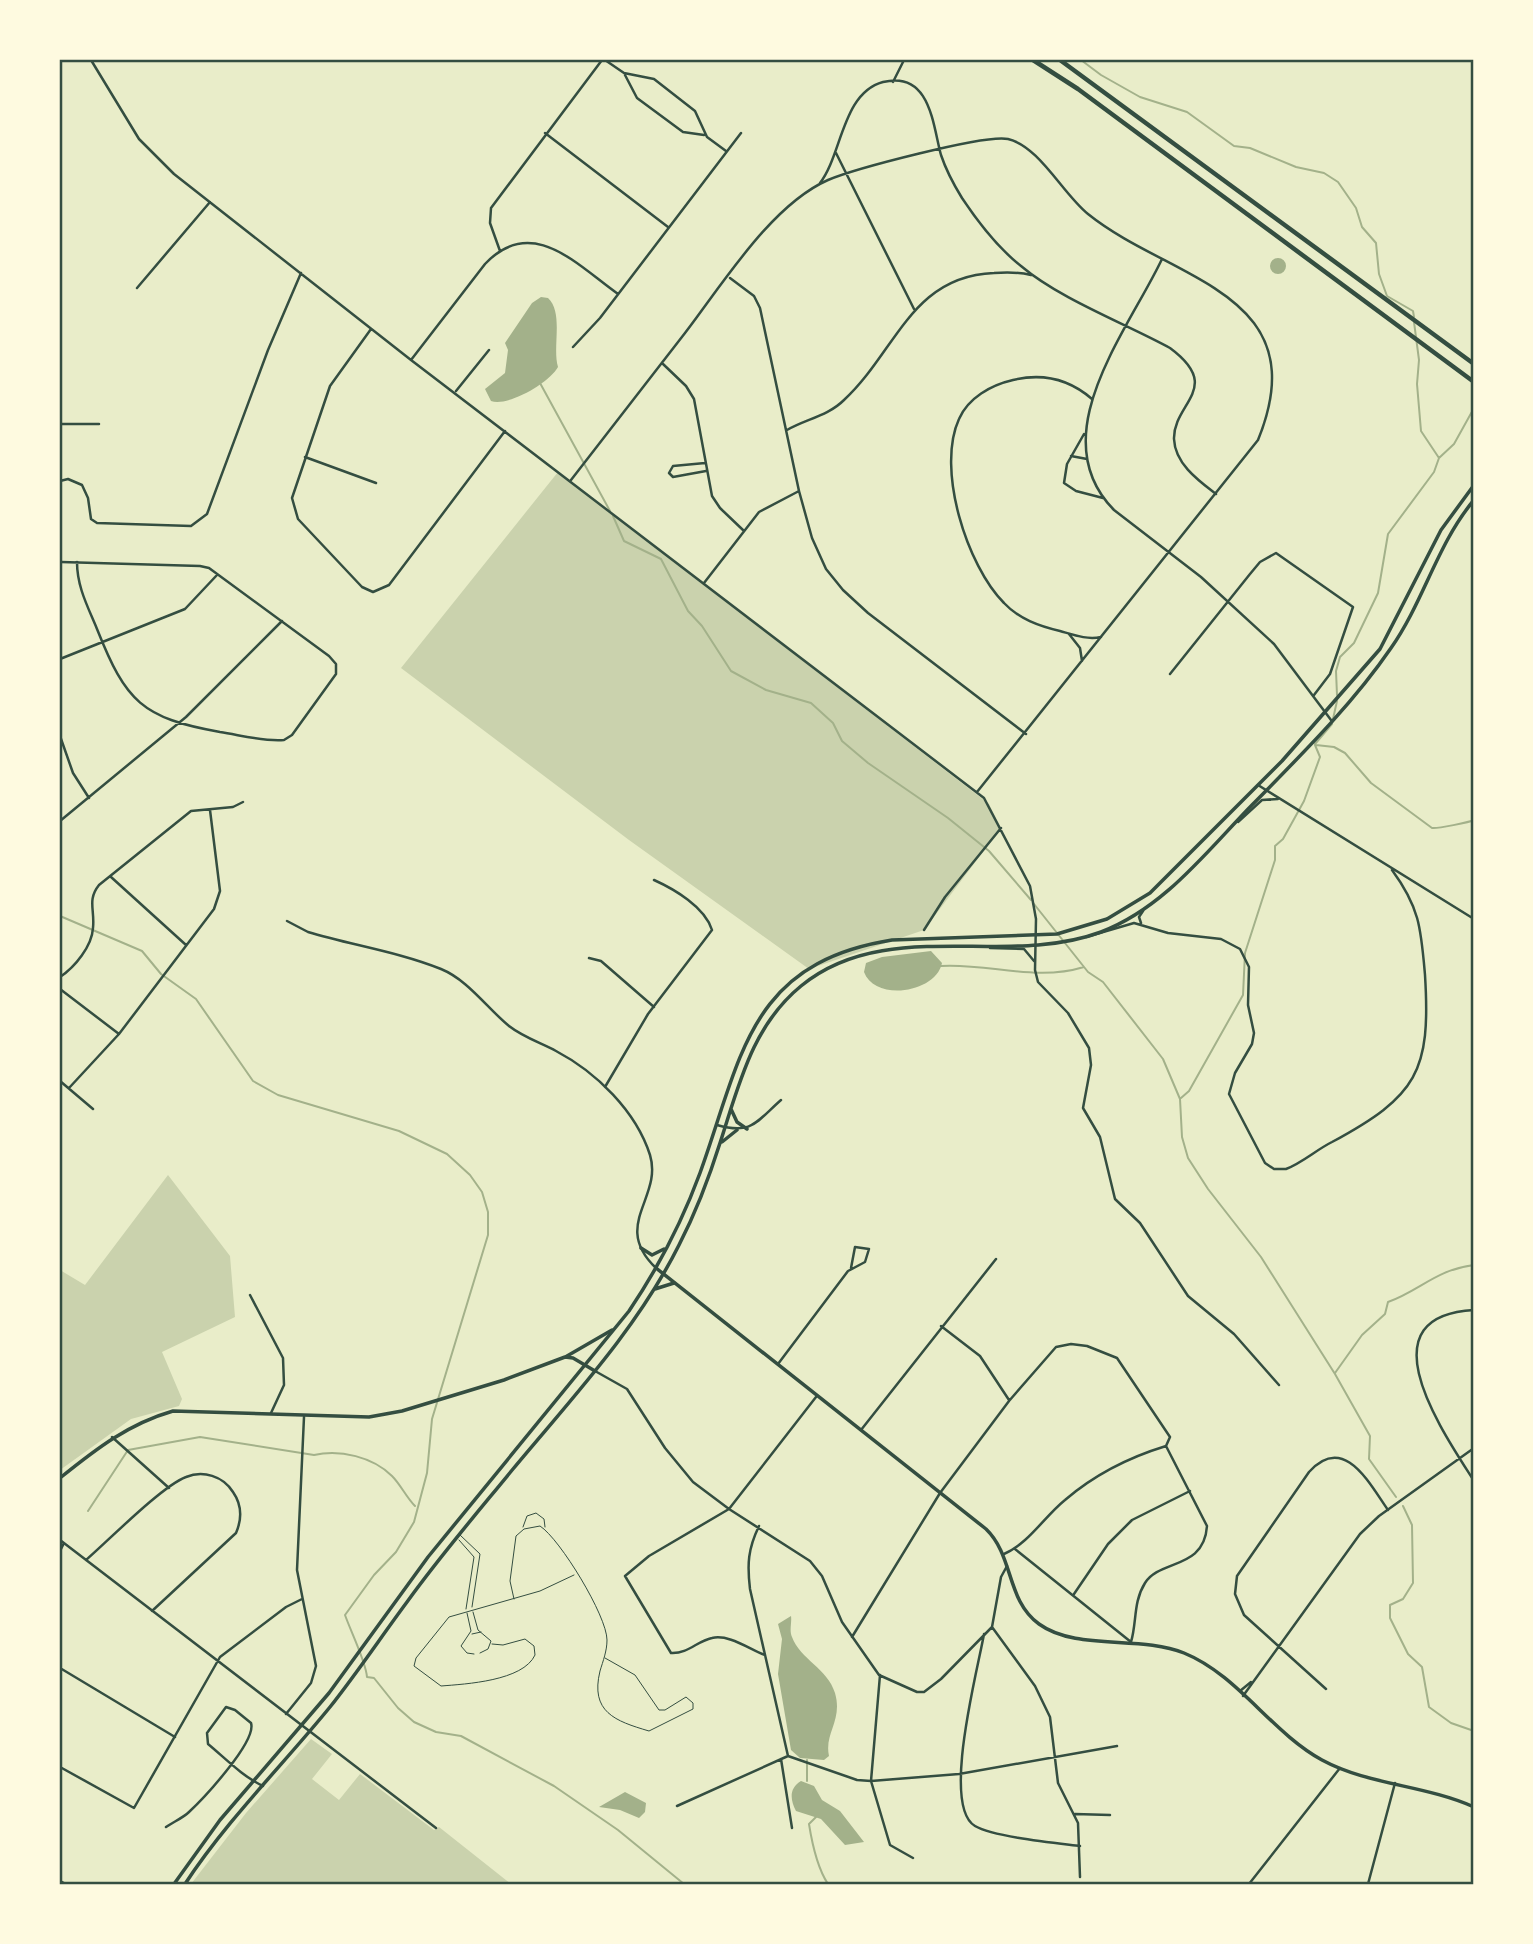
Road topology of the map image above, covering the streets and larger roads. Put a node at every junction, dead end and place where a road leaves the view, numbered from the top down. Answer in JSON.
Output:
{"nodes":[{"id":1,"x":91,"y":60,"type":"edge"},
{"id":2,"x":603,"y":60,"type":"edge"},
{"id":3,"x":904,"y":60,"type":"edge"},
{"id":4,"x":1033,"y":60,"type":"edge"},
{"id":5,"x":1060,"y":60,"type":"edge"},
{"id":6,"x":624,"y":74,"type":"junction"},
{"id":7,"x":893,"y":82,"type":"junction"},
{"id":8,"x":741,"y":132,"type":"dead end"},
{"id":9,"x":545,"y":133,"type":"junction"},
{"id":10,"x":707,"y":137,"type":"junction"},
{"id":11,"x":726,"y":151,"type":"junction"},
{"id":12,"x":940,"y":151,"type":"junction"},
{"id":13,"x":835,"y":152,"type":"junction"},
{"id":14,"x":846,"y":174,"type":"junction"},
{"id":15,"x":818,"y":186,"type":"junction"},
{"id":16,"x":210,"y":202,"type":"junction"},
{"id":17,"x":668,"y":227,"type":"junction"},
{"id":18,"x":500,"y":251,"type":"junction"},
{"id":19,"x":1161,"y":259,"type":"junction"},
{"id":20,"x":1014,"y":260,"type":"junction"},
{"id":21,"x":1011,"y":272,"type":"junction"},
{"id":22,"x":301,"y":273,"type":"junction"},
{"id":23,"x":1034,"y":276,"type":"junction"},
{"id":24,"x":728,"y":277,"type":"junction"},
{"id":25,"x":137,"y":288,"type":"dead end"},
{"id":26,"x":618,"y":294,"type":"junction"},
{"id":27,"x":914,"y":309,"type":"junction"},
{"id":28,"x":1127,"y":326,"type":"junction"},
{"id":29,"x":371,"y":329,"type":"junction"},
{"id":30,"x":573,"y":347,"type":"dead end"},
{"id":31,"x":489,"y":350,"type":"dead end"},
{"id":32,"x":411,"y":360,"type":"junction"},
{"id":33,"x":662,"y":363,"type":"junction"},
{"id":34,"x":1474,"y":364,"type":"edge"},
{"id":35,"x":1474,"y":382,"type":"edge"},
{"id":36,"x":456,"y":393,"type":"junction"},
{"id":37,"x":1092,"y":399,"type":"junction"},
{"id":38,"x":60,"y":424,"type":"edge"},
{"id":39,"x":99,"y":425,"type":"dead end"},
{"id":40,"x":787,"y":430,"type":"junction"},
{"id":41,"x":505,"y":431,"type":"junction"},
{"id":42,"x":1085,"y":434,"type":"junction"},
{"id":43,"x":1071,"y":456,"type":"junction"},
{"id":44,"x":305,"y":457,"type":"junction"},
{"id":45,"x":1087,"y":459,"type":"junction"},
{"id":46,"x":705,"y":463,"type":"junction"},
{"id":47,"x":706,"y":471,"type":"junction"},
{"id":48,"x":60,"y":481,"type":"edge"},
{"id":49,"x":570,"y":481,"type":"junction"},
{"id":50,"x":376,"y":484,"type":"dead end"},
{"id":51,"x":1474,"y":485,"type":"edge"},
{"id":52,"x":799,"y":492,"type":"junction"},
{"id":53,"x":1217,"y":495,"type":"junction"},
{"id":54,"x":1103,"y":498,"type":"junction"},
{"id":55,"x":1474,"y":500,"type":"edge"},
{"id":56,"x":743,"y":530,"type":"junction"},
{"id":57,"x":1170,"y":553,"type":"junction"},
{"id":58,"x":60,"y":562,"type":"edge"},
{"id":59,"x":77,"y":562,"type":"junction"},
{"id":60,"x":218,"y":575,"type":"junction"},
{"id":61,"x":704,"y":583,"type":"junction"},
{"id":62,"x":1227,"y":604,"type":"junction"},
{"id":63,"x":282,"y":621,"type":"junction"},
{"id":64,"x":1067,"y":633,"type":"junction"},
{"id":65,"x":1105,"y":636,"type":"junction"},
{"id":66,"x":102,"y":642,"type":"junction"},
{"id":67,"x":60,"y":659,"type":"edge"},
{"id":68,"x":1081,"y":665,"type":"junction"},
{"id":69,"x":1170,"y":674,"type":"dead end"},
{"id":70,"x":1314,"y":695,"type":"junction"},
{"id":71,"x":1326,"y":711,"type":"junction"},
{"id":72,"x":1331,"y":720,"type":"junction"},
{"id":73,"x":179,"y":724,"type":"junction"},
{"id":74,"x":1026,"y":734,"type":"junction"},
{"id":75,"x":60,"y":736,"type":"edge"},
{"id":76,"x":1258,"y":785,"type":"junction"},
{"id":77,"x":1266,"y":791,"type":"junction"},
{"id":78,"x":977,"y":792,"type":"junction"},
{"id":79,"x":89,"y":797,"type":"junction"},
{"id":80,"x":1280,"y":799,"type":"junction"},
{"id":81,"x":243,"y":802,"type":"dead end"},
{"id":82,"x":210,"y":810,"type":"junction"},
{"id":83,"x":60,"y":821,"type":"edge"},
{"id":84,"x":1001,"y":828,"type":"junction"},
{"id":85,"x":1227,"y":831,"type":"junction"},
{"id":86,"x":1392,"y":870,"type":"junction"},
{"id":87,"x":110,"y":876,"type":"junction"},
{"id":88,"x":654,"y":880,"type":"dead end"},
{"id":89,"x":1143,"y":910,"type":"junction"},
{"id":90,"x":1474,"y":919,"type":"edge"},
{"id":91,"x":287,"y":921,"type":"dead end"},
{"id":92,"x":1143,"y":926,"type":"junction"},
{"id":93,"x":924,"y":930,"type":"dead end"},
{"id":94,"x":1035,"y":935,"type":"junction"},
{"id":95,"x":1083,"y":938,"type":"junction"},
{"id":96,"x":186,"y":945,"type":"junction"},
{"id":97,"x":1034,"y":945,"type":"junction"},
{"id":98,"x":977,"y":946,"type":"junction"},
{"id":99,"x":589,"y":958,"type":"dead end"},
{"id":100,"x":1035,"y":963,"type":"junction"},
{"id":101,"x":60,"y":977,"type":"edge"},
{"id":102,"x":60,"y":989,"type":"edge"},
{"id":103,"x":654,"y":1007,"type":"junction"},
{"id":104,"x":119,"y":1034,"type":"junction"},
{"id":105,"x":60,"y":1082,"type":"edge"},
{"id":106,"x":606,"y":1087,"type":"junction"},
{"id":107,"x":69,"y":1088,"type":"junction"},
{"id":108,"x":780,"y":1100,"type":"dead end"},
{"id":109,"x":93,"y":1109,"type":"dead end"},
{"id":110,"x":731,"y":1109,"type":"junction"},
{"id":111,"x":716,"y":1125,"type":"junction"},
{"id":112,"x":725,"y":1127,"type":"junction"},
{"id":113,"x":747,"y":1129,"type":"junction"},
{"id":114,"x":737,"y":1130,"type":"junction"},
{"id":115,"x":720,"y":1143,"type":"junction"},
{"id":116,"x":668,"y":1245,"type":"junction"},
{"id":117,"x":641,"y":1248,"type":"junction"},
{"id":118,"x":996,"y":1259,"type":"dead end"},
{"id":119,"x":656,"y":1268,"type":"junction"},
{"id":120,"x":851,"y":1268,"type":"junction"},
{"id":121,"x":664,"y":1274,"type":"junction"},
{"id":122,"x":674,"y":1283,"type":"junction"},
{"id":123,"x":653,"y":1290,"type":"junction"},
{"id":124,"x":250,"y":1295,"type":"dead end"},
{"id":125,"x":1474,"y":1310,"type":"edge"},
{"id":126,"x":619,"y":1324,"type":"junction"},
{"id":127,"x":941,"y":1326,"type":"junction"},
{"id":128,"x":565,"y":1357,"type":"junction"},
{"id":129,"x":778,"y":1364,"type":"junction"},
{"id":130,"x":586,"y":1366,"type":"junction"},
{"id":131,"x":595,"y":1371,"type":"junction"},
{"id":132,"x":1279,"y":1385,"type":"dead end"},
{"id":133,"x":817,"y":1395,"type":"junction"},
{"id":134,"x":1009,"y":1401,"type":"junction"},
{"id":135,"x":271,"y":1413,"type":"junction"},
{"id":136,"x":304,"y":1417,"type":"junction"},
{"id":137,"x":861,"y":1430,"type":"junction"},
{"id":138,"x":112,"y":1437,"type":"junction"},
{"id":139,"x":1166,"y":1446,"type":"junction"},
{"id":140,"x":1474,"y":1448,"type":"edge"},
{"id":141,"x":1460,"y":1458,"type":"junction"},
{"id":142,"x":60,"y":1478,"type":"edge"},
{"id":143,"x":1474,"y":1480,"type":"edge"},
{"id":144,"x":169,"y":1488,"type":"junction"},
{"id":145,"x":1190,"y":1491,"type":"junction"},
{"id":146,"x":940,"y":1493,"type":"junction"},
{"id":147,"x":729,"y":1509,"type":"junction"},
{"id":148,"x":1388,"y":1510,"type":"junction"},
{"id":149,"x":759,"y":1526,"type":"junction"},
{"id":150,"x":60,"y":1540,"type":"edge"},
{"id":151,"x":64,"y":1543,"type":"junction"},
{"id":152,"x":1015,"y":1549,"type":"junction"},
{"id":153,"x":60,"y":1551,"type":"edge"},
{"id":154,"x":1004,"y":1554,"type":"junction"},
{"id":155,"x":86,"y":1560,"type":"junction"},
{"id":156,"x":1007,"y":1566,"type":"junction"},
{"id":157,"x":1074,"y":1594,"type":"junction"},
{"id":158,"x":302,"y":1600,"type":"junction"},
{"id":159,"x":152,"y":1611,"type":"junction"},
{"id":160,"x":992,"y":1627,"type":"junction"},
{"id":161,"x":984,"y":1634,"type":"junction"},
{"id":162,"x":852,"y":1638,"type":"junction"},
{"id":163,"x":1131,"y":1642,"type":"junction"},
{"id":164,"x":1277,"y":1646,"type":"junction"},
{"id":165,"x":765,"y":1655,"type":"junction"},
{"id":166,"x":218,"y":1661,"type":"junction"},
{"id":167,"x":60,"y":1668,"type":"edge"},
{"id":168,"x":880,"y":1675,"type":"junction"},
{"id":169,"x":1251,"y":1682,"type":"junction"},
{"id":170,"x":1326,"y":1689,"type":"dead end"},
{"id":171,"x":1239,"y":1692,"type":"junction"},
{"id":172,"x":1244,"y":1696,"type":"junction"},
{"id":173,"x":286,"y":1714,"type":"junction"},
{"id":174,"x":302,"y":1726,"type":"junction"},
{"id":175,"x":310,"y":1731,"type":"junction"},
{"id":176,"x":175,"y":1737,"type":"junction"},
{"id":177,"x":1117,"y":1746,"type":"dead end"},
{"id":178,"x":788,"y":1756,"type":"junction"},
{"id":179,"x":781,"y":1758,"type":"junction"},
{"id":180,"x":1055,"y":1758,"type":"junction"},
{"id":181,"x":231,"y":1763,"type":"junction"},
{"id":182,"x":60,"y":1767,"type":"edge"},
{"id":183,"x":1340,"y":1768,"type":"junction"},
{"id":184,"x":959,"y":1774,"type":"junction"},
{"id":185,"x":871,"y":1781,"type":"junction"},
{"id":186,"x":254,"y":1782,"type":"junction"},
{"id":187,"x":1395,"y":1783,"type":"junction"},
{"id":188,"x":263,"y":1786,"type":"junction"},
{"id":189,"x":677,"y":1806,"type":"dead end"},
{"id":190,"x":1474,"y":1807,"type":"edge"},
{"id":191,"x":1075,"y":1814,"type":"junction"},
{"id":192,"x":1110,"y":1815,"type":"dead end"},
{"id":193,"x":166,"y":1827,"type":"dead end"},
{"id":194,"x":436,"y":1828,"type":"dead end"},
{"id":195,"x":792,"y":1828,"type":"dead end"},
{"id":196,"x":1080,"y":1846,"type":"junction"},
{"id":197,"x":913,"y":1858,"type":"dead end"},
{"id":198,"x":1080,"y":1877,"type":"dead end"},
{"id":199,"x":60,"y":1881,"type":"edge"},
{"id":200,"x":66,"y":1885,"type":"edge"},
{"id":201,"x":174,"y":1885,"type":"edge"},
{"id":202,"x":185,"y":1885,"type":"edge"},
{"id":203,"x":1249,"y":1885,"type":"edge"},
{"id":204,"x":1368,"y":1885,"type":"edge"}],
"edges":[{"from":1,"to":16,"type":"street"},
{"from":2,"to":6,"type":"street"},
{"from":2,"to":9,"type":"street"},
{"from":3,"to":7,"type":"street"},
{"from":4,"to":35,"type":"highway"},
{"from":5,"to":34,"type":"highway"},
{"from":6,"to":10,"type":"street"},
{"from":6,"to":10,"type":"street"},
{"from":7,"to":12,"type":"street"},
{"from":7,"to":13,"type":"street"},
{"from":8,"to":11,"type":"street"},
{"from":9,"to":17,"type":"street"},
{"from":9,"to":18,"type":"street"},
{"from":10,"to":11,"type":"street"},
{"from":11,"to":17,"type":"street"},
{"from":12,"to":14,"type":"street"},
{"from":12,"to":19,"type":"street"},
{"from":12,"to":20,"type":"street"},
{"from":13,"to":14,"type":"street"},
{"from":13,"to":15,"type":"street"},
{"from":14,"to":15,"type":"street"},
{"from":14,"to":27,"type":"street"},
{"from":15,"to":24,"type":"street"},
{"from":16,"to":22,"type":"street"},
{"from":16,"to":25,"type":"street"},
{"from":17,"to":26,"type":"street"},
{"from":18,"to":26,"type":"street"},
{"from":18,"to":32,"type":"street"},
{"from":19,"to":28,"type":"street"},
{"from":19,"to":53,"type":"street"},
{"from":20,"to":21,"type":"street"},
{"from":20,"to":23,"type":"street"},
{"from":21,"to":23,"type":"street"},
{"from":21,"to":27,"type":"street"},
{"from":22,"to":29,"type":"street"},
{"from":22,"to":48,"type":"street"},
{"from":23,"to":28,"type":"street"},
{"from":24,"to":33,"type":"street"},
{"from":24,"to":40,"type":"street"},
{"from":26,"to":30,"type":"street"},
{"from":27,"to":40,"type":"street"},
{"from":28,"to":37,"type":"street"},
{"from":28,"to":53,"type":"street"},
{"from":29,"to":32,"type":"street"},
{"from":29,"to":44,"type":"street"},
{"from":31,"to":36,"type":"street"},
{"from":32,"to":36,"type":"street"},
{"from":33,"to":46,"type":"street"},
{"from":33,"to":49,"type":"street"},
{"from":36,"to":41,"type":"street"},
{"from":37,"to":42,"type":"street"},
{"from":37,"to":64,"type":"street"},
{"from":38,"to":39,"type":"street"},
{"from":40,"to":52,"type":"street"},
{"from":41,"to":44,"type":"street"},
{"from":41,"to":49,"type":"street"},
{"from":42,"to":43,"type":"street"},
{"from":42,"to":45,"type":"street"},
{"from":43,"to":45,"type":"street"},
{"from":43,"to":54,"type":"street"},
{"from":44,"to":50,"type":"street"},
{"from":45,"to":54,"type":"street"},
{"from":46,"to":47,"type":"street"},
{"from":46,"to":47,"type":"street"},
{"from":47,"to":56,"type":"street"},
{"from":49,"to":61,"type":"street"},
{"from":51,"to":71,"type":"main road"},
{"from":52,"to":56,"type":"street"},
{"from":52,"to":74,"type":"street"},
{"from":53,"to":57,"type":"street"},
{"from":54,"to":57,"type":"street"},
{"from":55,"to":72,"type":"main road"},
{"from":56,"to":61,"type":"street"},
{"from":57,"to":62,"type":"street"},
{"from":57,"to":65,"type":"street"},
{"from":58,"to":59,"type":"street"},
{"from":59,"to":60,"type":"street"},
{"from":59,"to":66,"type":"street"},
{"from":60,"to":63,"type":"street"},
{"from":60,"to":66,"type":"street"},
{"from":61,"to":78,"type":"street"},
{"from":62,"to":69,"type":"street"},
{"from":62,"to":70,"type":"street"},
{"from":62,"to":70,"type":"street"},
{"from":63,"to":73,"type":"street"},
{"from":63,"to":73,"type":"street"},
{"from":64,"to":65,"type":"street"},
{"from":64,"to":68,"type":"street"},
{"from":65,"to":68,"type":"street"},
{"from":66,"to":67,"type":"street"},
{"from":66,"to":73,"type":"street"},
{"from":68,"to":74,"type":"street"},
{"from":70,"to":71,"type":"street"},
{"from":71,"to":72,"type":"street"},
{"from":71,"to":76,"type":"main road"},
{"from":72,"to":77,"type":"main road"},
{"from":73,"to":79,"type":"street"},
{"from":74,"to":78,"type":"street"},
{"from":75,"to":79,"type":"street"},
{"from":76,"to":77,"type":"street"},
{"from":76,"to":94,"type":"main road"},
{"from":77,"to":80,"type":"street"},
{"from":77,"to":85,"type":"main road"},
{"from":78,"to":84,"type":"street"},
{"from":79,"to":83,"type":"street"},
{"from":80,"to":85,"type":"street"},
{"from":80,"to":86,"type":"street"},
{"from":81,"to":82,"type":"street"},
{"from":82,"to":87,"type":"street"},
{"from":82,"to":96,"type":"street"},
{"from":84,"to":93,"type":"street"},
{"from":84,"to":94,"type":"street"},
{"from":85,"to":89,"type":"main road"},
{"from":86,"to":90,"type":"street"},
{"from":86,"to":92,"type":"street"},
{"from":87,"to":96,"type":"street"},
{"from":87,"to":101,"type":"street"},
{"from":88,"to":103,"type":"street"},
{"from":89,"to":92,"type":"street"},
{"from":89,"to":95,"type":"main road"},
{"from":91,"to":106,"type":"street"},
{"from":92,"to":95,"type":"street"},
{"from":94,"to":97,"type":"street"},
{"from":94,"to":111,"type":"main road"},
{"from":95,"to":97,"type":"main road"},
{"from":96,"to":104,"type":"street"},
{"from":97,"to":98,"type":"main road"},
{"from":97,"to":100,"type":"street"},
{"from":98,"to":100,"type":"street"},
{"from":98,"to":110,"type":"main road"},
{"from":99,"to":103,"type":"street"},
{"from":100,"to":132,"type":"street"},
{"from":102,"to":104,"type":"street"},
{"from":103,"to":106,"type":"street"},
{"from":104,"to":107,"type":"street"},
{"from":105,"to":107,"type":"street"},
{"from":106,"to":117,"type":"street"},
{"from":107,"to":109,"type":"street"},
{"from":108,"to":113,"type":"street"},
{"from":110,"to":112,"type":"main road"},
{"from":110,"to":113,"type":"main road"},
{"from":111,"to":112,"type":"street"},
{"from":111,"to":116,"type":"main road"},
{"from":112,"to":114,"type":"street"},
{"from":112,"to":115,"type":"main road"},
{"from":113,"to":114,"type":"street"},
{"from":114,"to":115,"type":"main road"},
{"from":115,"to":121,"type":"main road"},
{"from":116,"to":117,"type":"main road"},
{"from":116,"to":119,"type":"main road"},
{"from":117,"to":119,"type":"street"},
{"from":118,"to":127,"type":"street"},
{"from":119,"to":121,"type":"main road"},
{"from":119,"to":126,"type":"main road"},
{"from":120,"to":120,"type":"street"},
{"from":120,"to":129,"type":"street"},
{"from":121,"to":122,"type":"main road"},
{"from":121,"to":123,"type":"main road"},
{"from":122,"to":123,"type":"main road"},
{"from":122,"to":129,"type":"main road"},
{"from":123,"to":131,"type":"main road"},
{"from":124,"to":135,"type":"street"},
{"from":125,"to":141,"type":"street"},
{"from":126,"to":128,"type":"main road"},
{"from":126,"to":130,"type":"main road"},
{"from":127,"to":134,"type":"street"},
{"from":127,"to":137,"type":"street"},
{"from":128,"to":130,"type":"main road"},
{"from":128,"to":136,"type":"main road"},
{"from":129,"to":133,"type":"main road"},
{"from":130,"to":131,"type":"main road"},
{"from":130,"to":174,"type":"main road"},
{"from":131,"to":147,"type":"street"},
{"from":131,"to":175,"type":"main road"},
{"from":133,"to":137,"type":"main road"},
{"from":133,"to":147,"type":"street"},
{"from":134,"to":139,"type":"street"},
{"from":134,"to":146,"type":"street"},
{"from":135,"to":136,"type":"main road"},
{"from":135,"to":138,"type":"main road"},
{"from":136,"to":158,"type":"street"},
{"from":137,"to":146,"type":"main road"},
{"from":138,"to":142,"type":"main road"},
{"from":138,"to":144,"type":"street"},
{"from":139,"to":145,"type":"street"},
{"from":139,"to":152,"type":"street"},
{"from":140,"to":141,"type":"street"},
{"from":141,"to":143,"type":"street"},
{"from":141,"to":148,"type":"street"},
{"from":144,"to":155,"type":"street"},
{"from":144,"to":159,"type":"street"},
{"from":145,"to":157,"type":"street"},
{"from":145,"to":163,"type":"street"},
{"from":146,"to":154,"type":"main road"},
{"from":146,"to":162,"type":"street"},
{"from":147,"to":149,"type":"street"},
{"from":147,"to":165,"type":"street"},
{"from":148,"to":164,"type":"street"},
{"from":148,"to":164,"type":"street"},
{"from":149,"to":162,"type":"street"},
{"from":149,"to":165,"type":"street"},
{"from":150,"to":151,"type":"street"},
{"from":151,"to":153,"type":"street"},
{"from":151,"to":155,"type":"street"},
{"from":152,"to":154,"type":"street"},
{"from":152,"to":157,"type":"street"},
{"from":154,"to":156,"type":"main road"},
{"from":155,"to":159,"type":"street"},
{"from":156,"to":160,"type":"street"},
{"from":156,"to":163,"type":"main road"},
{"from":157,"to":163,"type":"street"},
{"from":158,"to":166,"type":"street"},
{"from":158,"to":173,"type":"street"},
{"from":159,"to":166,"type":"street"},
{"from":160,"to":161,"type":"street"},
{"from":160,"to":180,"type":"street"},
{"from":161,"to":168,"type":"street"},
{"from":161,"to":184,"type":"street"},
{"from":162,"to":168,"type":"street"},
{"from":163,"to":171,"type":"main road"},
{"from":164,"to":169,"type":"street"},
{"from":164,"to":170,"type":"street"},
{"from":165,"to":178,"type":"street"},
{"from":166,"to":173,"type":"street"},
{"from":166,"to":176,"type":"street"},
{"from":167,"to":176,"type":"street"},
{"from":168,"to":185,"type":"street"},
{"from":169,"to":171,"type":"street"},
{"from":169,"to":172,"type":"street"},
{"from":171,"to":172,"type":"main road"},
{"from":172,"to":183,"type":"main road"},
{"from":173,"to":174,"type":"street"},
{"from":174,"to":175,"type":"street"},
{"from":174,"to":186,"type":"main road"},
{"from":175,"to":188,"type":"main road"},
{"from":175,"to":194,"type":"street"},
{"from":176,"to":182,"type":"street"},
{"from":177,"to":180,"type":"street"},
{"from":178,"to":179,"type":"street"},
{"from":178,"to":185,"type":"street"},
{"from":179,"to":189,"type":"street"},
{"from":179,"to":195,"type":"street"},
{"from":180,"to":184,"type":"street"},
{"from":180,"to":191,"type":"street"},
{"from":181,"to":181,"type":"street"},
{"from":181,"to":186,"type":"street"},
{"from":181,"to":193,"type":"street"},
{"from":183,"to":187,"type":"main road"},
{"from":183,"to":203,"type":"street"},
{"from":184,"to":185,"type":"street"},
{"from":184,"to":196,"type":"street"},
{"from":185,"to":197,"type":"street"},
{"from":186,"to":188,"type":"street"},
{"from":186,"to":201,"type":"main road"},
{"from":187,"to":190,"type":"main road"},
{"from":187,"to":204,"type":"street"},
{"from":188,"to":202,"type":"main road"},
{"from":191,"to":192,"type":"street"},
{"from":191,"to":196,"type":"street"},
{"from":196,"to":198,"type":"street"},
{"from":199,"to":200,"type":"street"}]}
